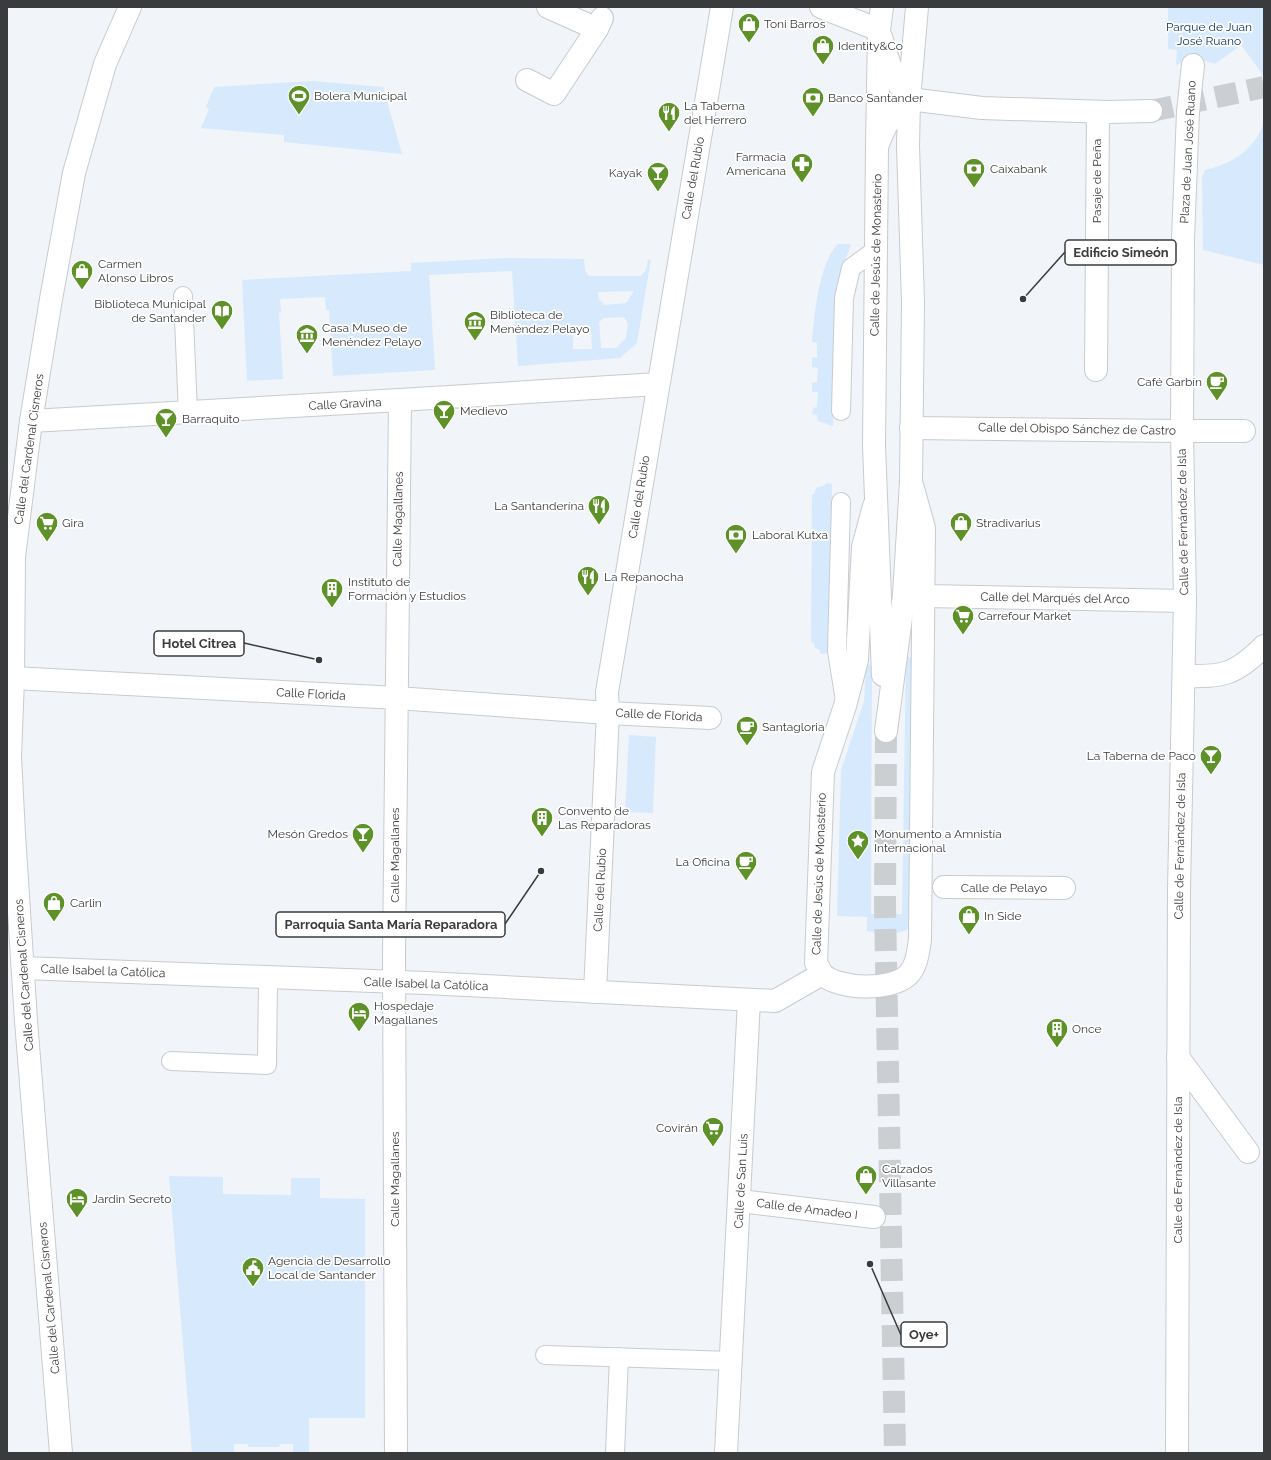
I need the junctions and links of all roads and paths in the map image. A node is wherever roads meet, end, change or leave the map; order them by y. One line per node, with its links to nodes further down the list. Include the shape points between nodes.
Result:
1 (130, 7): 22 (street, Calle del Cardenal Cisneros, via 105,64 74,173)
2 (548, 7): 9 (street, via 599,24 554,94)
3 (722, 7): 18 (street, Calle del Rubio)
4 (821, 7): 7 (street)
5 (882, 7): 7 (street, Calle de Jesús de Monasterio)
6 (917, 7): 10 (street, Calle de Jesús de Monasterio)
7 (879, 30): 10 (street, via 897,84); 13 (street, Calle de Jesús de Monasterio)
8 (1193, 65): 14 (street, Plaza de Juan José Ruano, via 1188,112)
9 (527, 80)
10 (910, 99): 12 (street, via 982,108); 13 (street, via 898,108 886,124); 23 (street, Calle de Jesús de Monasterio, via 908,146 913,302)
11 (1151, 111): 12 (street)
12 (1098, 112): 17 (street, Pasaje de Peña)
13 (877, 147): 15 (street, Calle de Jesús de Monasterio)
14 (1183, 239): 24 (street, Calle de Fernández de Isla)
15 (877, 249): 20 (lane, via 851,268 844,298); 28 (street, Calle de Jesús de Monasterio, via 874,368)
16 (183, 296): 21 (lane)
17 (1096, 370)
18 (658, 384): 19 (street, Calle Gravina); 37 (street, Calle del Rubio, via 607,692)
19 (400, 400): 21 (street, Calle Gravina); 35 (street, Calle Magallanes)
20 (841, 411)
21 (188, 413): 22 (street, Calle Gravina)
22 (31, 420): 29 (street, Calle del Cardenal Cisneros)
23 (911, 428): 24 (street, Calle del Obispo Sánchez de Castro); 26 (street, Calle de Jesús de Monasterio)
24 (1182, 431): 25 (street, Calle del Obispo Sánchez de Castro); 31 (street, Calle de Fernández de Isla)
25 (1244, 431)
26 (911, 482): 28 (street, Calle de Jesús de Monasterio, via 904,595 886,731); 30 (street, Calle de Jesús de Monasterio, via 924,528)
27 (840, 502): 36 (lane, via 837,651)
28 (875, 502): 36 (street, Calle de Jesús de Monasterio, via 863,547 857,660)
29 (11, 556): 34 (street, Calle del Cardenal Cisneros)
30 (925, 596): 31 (street, Calle del Marqués del Arco); 43 (street, Calle de Jesús de Monasterio, via 920,940 915,963 908,975 898,981 872,987 847,984)
31 (1185, 601): 33 (street, Calle de Fernández de Isla)
32 (1264, 646): 33 (street, via 1236,670 1214,677)
33 (1184, 676): 48 (street, Calle de Fernández de Isla)
34 (13, 678): 35 (street, Calle Florida); 39 (street, Calle del Cardenal Cisneros)
35 (396, 698): 37 (street, Calle Florida); 45 (street, Calle Magallanes)
36 (845, 706): 43 (street, Calle de Jesús de Monasterio, via 823,772 816,963)
37 (608, 713): 38 (street, Calle de Florida); 46 (street, Calle del Rubio)
38 (710, 718)
39 (11, 829): 42 (street, Calle del Cardenal Cisneros)
40 (944, 887): 41 (street, Calle de Pelayo)
41 (1064, 888)
42 (23, 968): 44 (street, Calle Isabel la Católica); 56 (street, Calle del Cardenal Cisneros)
43 (822, 974): 47 (street, Calle Isabel la Católica, via 775,1001)
44 (268, 978): 45 (street, Calle Isabel la Católica); 49 (lane, via 267,1065)
45 (395, 983): 46 (street, Calle Isabel la Católica); 57 (street, Calle Magallanes)
46 (595, 992): 47 (street, Calle Isabel la Católica)
47 (749, 1000): 51 (street, Calle de San Luis)
48 (1178, 1057): 50 (street); 60 (street, Calle de Fernández de Isla)
49 (171, 1061)
50 (1248, 1152)
51 (740, 1201): 52 (street, Calle de Amadeo I); 55 (street, Calle de San Luis)
52 (874, 1217)
53 (545, 1355): 54 (lane)
54 (619, 1357): 55 (lane); 58 (lane)
55 (732, 1361): 59 (street, Calle de San Luis)
56 (61, 1453)
57 (396, 1453)
58 (615, 1453)
59 (726, 1453)
60 (1177, 1453)

